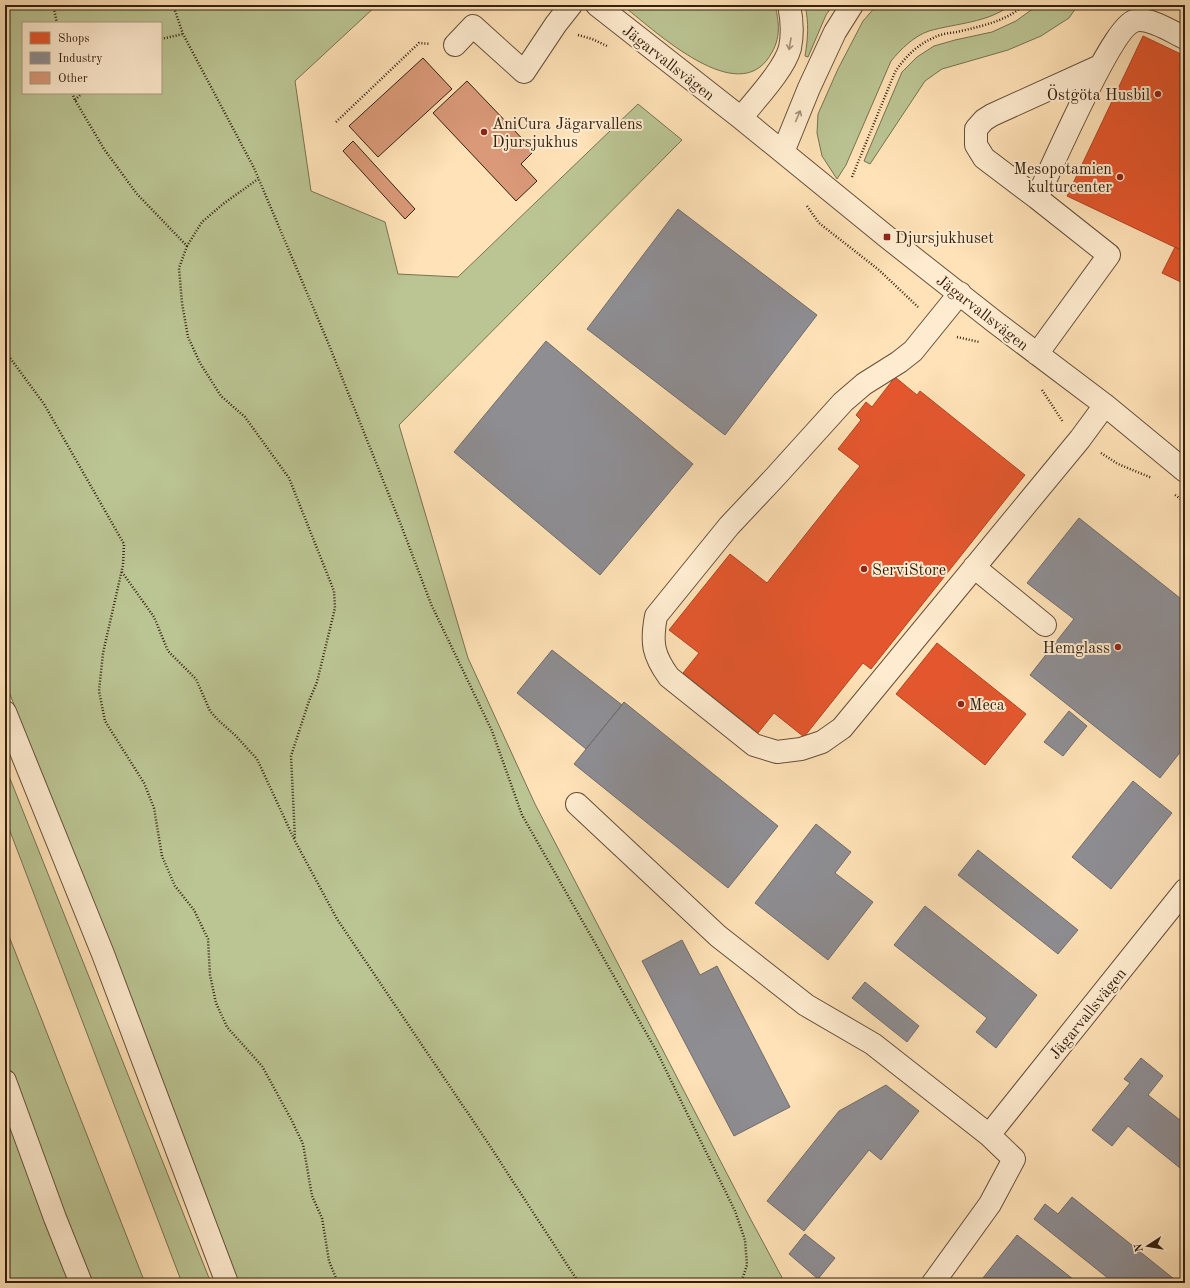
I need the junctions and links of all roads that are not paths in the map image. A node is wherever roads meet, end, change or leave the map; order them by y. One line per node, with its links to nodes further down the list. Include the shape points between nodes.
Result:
1 (571, 5): 6 (street, via 524,72 473,26)
2 (597, 5): 8 (street, Jägarvallsvägen)
3 (789, 5): 8 (street, one-way to 8, via 792,33 784,62)
4 (852, 5): 9 (street, one-way to 4, via 835,32)
5 (1185, 38): 7 (street, via 1145,19 1133,21 1125,27)
6 (455, 45)
7 (1100, 66): 10 (street); 10 (street, via 992,116 976,128 976,145 984,158)
8 (741, 118): 9 (street, Jägarvallsvägen)
9 (783, 152): 11 (street, Jägarvallsvägen)
10 (1037, 198): 12 (street, via 1109,254)
11 (960, 293): 12 (street, Jägarvallsvägen); 15 (street, via 913,351 842,402 729,526 656,616 653,632 654,650 669,678 754,745 777,752 801,749 822,742 842,728)
12 (1037, 354): 13 (street, Jägarvallsvägen)
13 (1105, 405): 14 (street, Jägarvallsvägen); 15 (street)
14 (1185, 471)
15 (974, 567): 16 (street)
16 (1045, 625)
17 (5, 712): 24 (street, via 103,954)
18 (577, 804): 21 (street, via 718,936 806,1005 872,1044)
19 (1185, 890): 21 (street, Jägarvallsvägen)
20 (5, 1081): 23 (street)
21 (989, 1135): 22 (street, via 1014,1159 990,1204)
22 (937, 1282)
23 (81, 1283)
24 (227, 1283)

